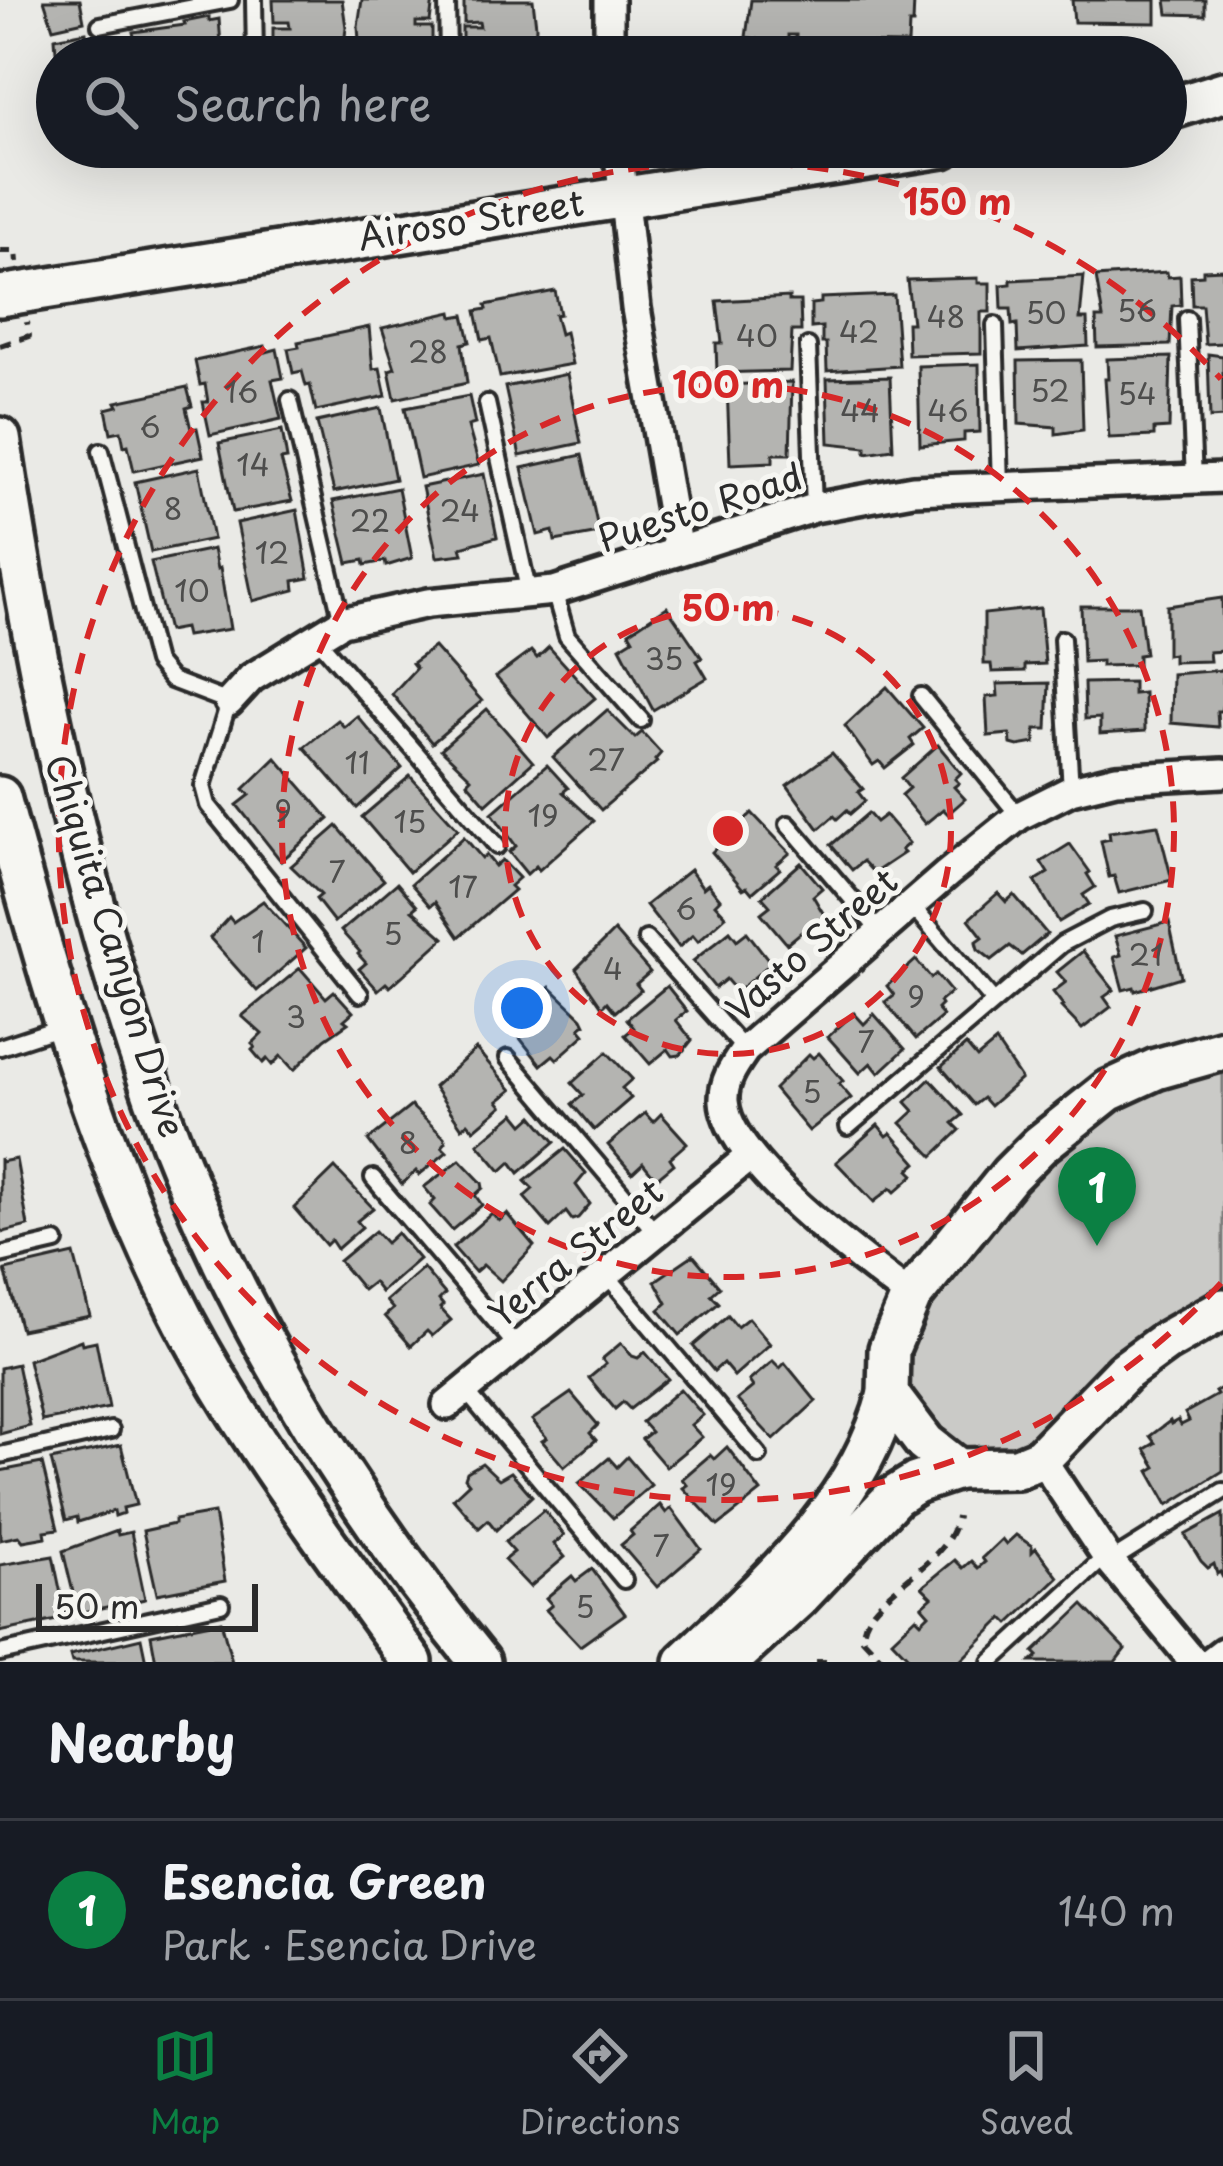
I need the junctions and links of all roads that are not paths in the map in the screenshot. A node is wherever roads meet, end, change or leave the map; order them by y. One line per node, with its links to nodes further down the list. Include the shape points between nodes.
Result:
1 (230, 0): 5 (lane)
2 (254, 0): 6 (lane)
3 (447, 0): 7 (lane)
4 (609, 0): 8 (street)
5 (100, 25)
6 (255, 36)
7 (448, 36)
8 (609, 36)
9 (1223, 92): 10 (street)
10 (1187, 103)
11 (620, 168): 13 (street)
12 (804, 168): 13 (street, Airoso Street)
13 (623, 195): 14 (street, Airoso Street); 26 (street)
14 (0, 296)
15 (1187, 319): 23 (lane)
16 (995, 325): 24 (lane)
17 (808, 346): 25 (lane)
18 (290, 400): 28 (lane)
19 (487, 403): 27 (lane)
20 (0, 438): 75 (street, Chiquita Canyon Drive, via 61,770 155,1100 281,1370 346,1482)
21 (101, 451): 32 (lane, via 156,662 171,680)
22 (1223, 478): 23 (street, Puesto Road)
23 (1193, 480): 24 (street, Puesto Road)
24 (1000, 486): 25 (street, Puesto Road, via 913,490)
25 (814, 508): 26 (street, Puesto Road)
26 (678, 551): 27 (street, Puesto Road)
27 (541, 593): 28 (street, Puesto Road, via 428,603); 33 (lane)
28 (341, 622): 29 (street, Puesto Road)
29 (315, 636): 32 (street, Puesto Road); 39 (lane)
30 (1062, 638): 35 (lane)
31 (921, 697): 37 (lane)
32 (229, 702): 44 (lane, via 203,786 208,805)
33 (640, 720)
34 (1223, 773): 35 (street, Vasto Street)
35 (1071, 790): 37 (street, Vasto Street)
36 (0, 797): 46 (street, Chiquita Canyon Drive)
37 (1019, 816): 40 (street, Vasto Street)
38 (788, 824): 42 (lane)
39 (497, 846)
40 (910, 905): 42 (street, Vasto Street); 45 (lane)
41 (1145, 910): 45 (lane, via 1085,929)
42 (881, 933): 48 (street, Vasto Street)
43 (646, 939): 48 (lane)
44 (360, 994)
45 (994, 1002): 51 (lane)
46 (65, 1026): 47 (lane); 74 (street, Chiquita Canyon Drive, via 135,1217 184,1321 290,1491)
47 (0, 1047)
48 (745, 1050): 52 (street, Vasto Street, via 723,1099)
49 (1223, 1050): 58 (street, via 1108,1090 1076,1115 1010,1175)
50 (508, 1058): 54 (lane)
51 (848, 1127)
52 (750, 1156): 54 (street, Yerra Street); 58 (street, Vasto Street)
53 (374, 1178): 60 (lane)
54 (656, 1233): 57 (street, Yerra Street)
55 (56, 1242): 56 (lane)
56 (0, 1255)
57 (606, 1274): 60 (street, Yerra Street); 64 (lane)
58 (911, 1297): 61 (street, via 889,1349)
59 (1223, 1309): 66 (street, via 1124,1372)
60 (518, 1347): 62 (street, Yerra Street)
61 (888, 1394): 67 (street, via 925,1443); 76 (street, via 847,1490 768,1584)
62 (456, 1397): 70 (lane)
63 (111, 1430): 65 (lane)
64 (759, 1455)
65 (0, 1456)
66 (1041, 1458): 67 (street, via 1017,1468); 69 (street)
67 (958, 1469): 77 (street, via 895,1496)
68 (1223, 1491): 69 (lane)
69 (1109, 1559): 78 (lane); 79 (street)
70 (624, 1580)
71 (220, 1604): 73 (lane)
72 (1223, 1652): 80 (street)
73 (0, 1653)
74 (412, 1662)
75 (480, 1662)
76 (685, 1662)
77 (728, 1662)
78 (991, 1662)
79 (1194, 1662)
80 (1210, 1662)

